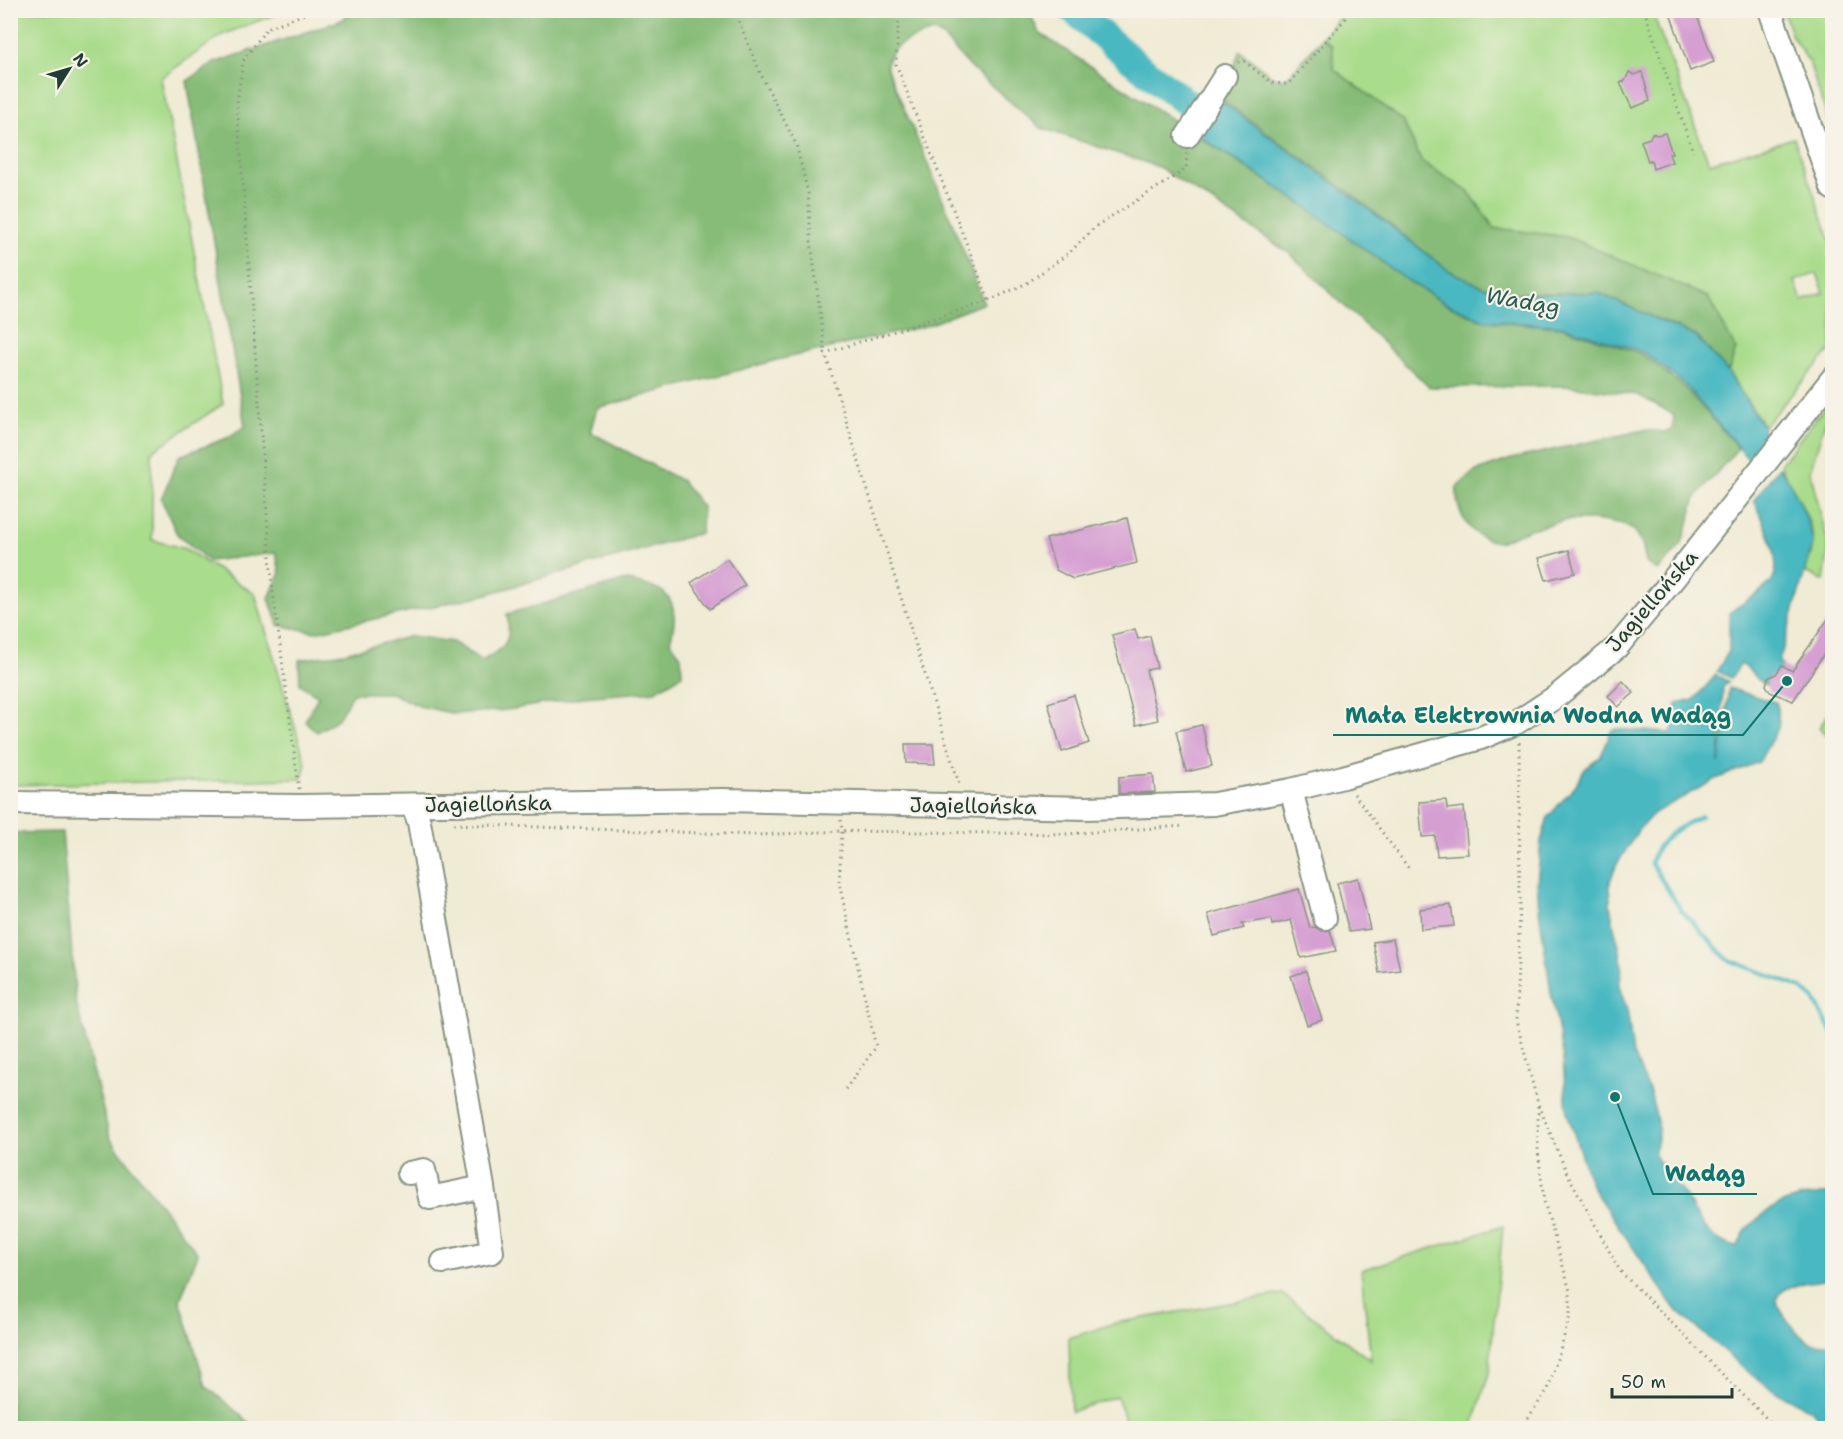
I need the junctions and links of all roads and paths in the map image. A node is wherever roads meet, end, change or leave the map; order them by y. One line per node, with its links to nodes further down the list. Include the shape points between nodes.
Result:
1 (315, 10): 20 (path, via 267,28 243,62 237,104 272,583)
2 (734, 10): 12 (path, via 796,144 808,193)
3 (899, 10): 11 (path, via 896,64)
4 (1353, 10): 7 (path, via 1288,84 1272,83 1244,62 1235,62)
5 (1644, 10): 9 (path)
6 (1770, 10): 10 (street)
7 (1225, 76): 8 (street)
8 (1187, 136): 11 (path, via 1187,162 1182,172 1096,226 1069,253 1027,283)
9 (1694, 152)
10 (1833, 188)
11 (989, 301): 12 (path)
12 (825, 352): 21 (path)
13 (1833, 380): 14 (street, Jagiellońska, via 1617,647 1557,696)
14 (1516, 723): 15 (street, Jagiellońska, via 1454,746); 28 (path, via 1520,905 1516,1020)
15 (1343, 777): 16 (street, Jagiellońska); 25 (path)
16 (1291, 790): 21 (street, Jagiellońska, via 1214,804); 26 (street)
17 (10, 803): 20 (street, Jagiellońska)
18 (838, 803): 19 (street, Jagiellońska, via 723,800); 21 (street, Jagiellońska); 24 (path)
19 (413, 805): 20 (street, Jagiellońska); 30 (street)
20 (301, 806)
21 (966, 806)
22 (451, 824): 24 (path, via 758,835)
23 (1188, 825): 24 (path, via 1066,834)
24 (842, 831): 27 (path, via 839,883 876,1047)
25 (1410, 870)
26 (1325, 918)
27 (844, 1091)
28 (1538, 1104): 32 (path, via 1544,1201 1570,1291 1570,1316 1548,1389); 33 (path, via 1566,1171 1620,1270)
29 (408, 1173): 30 (street, via 424,1170 430,1197)
30 (483, 1187): 31 (street, via 492,1252)
31 (444, 1262)
32 (1521, 1428)
33 (1776, 1428)

